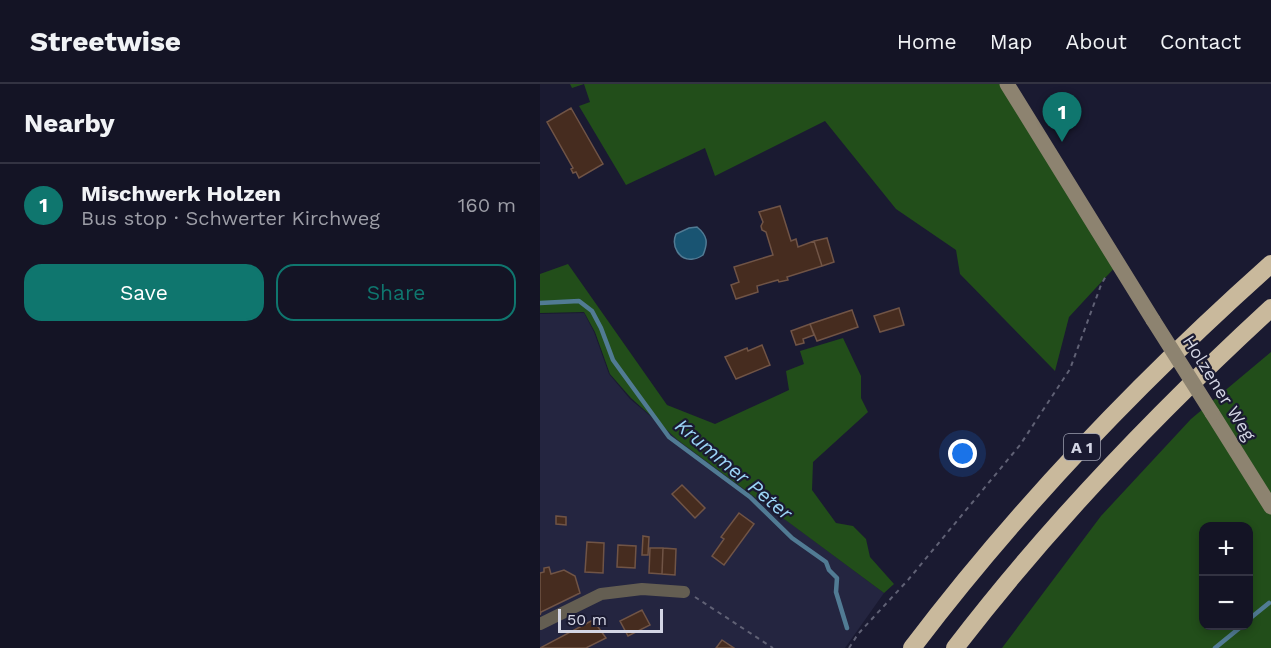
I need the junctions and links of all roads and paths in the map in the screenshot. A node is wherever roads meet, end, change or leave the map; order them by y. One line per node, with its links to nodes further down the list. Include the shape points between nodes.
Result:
1 (1007, 84): 2 (main road, Holzener Weg)
2 (1118, 264): 5 (main road, Holzener Weg, bridge); 9 (path, via 1101,285 1070,369 1020,446)
3 (1271, 264): 10 (highway, A 1, via 1202,326 1092,436)
4 (1271, 308): 11 (highway, A 1, via 1160,413 1069,509)
5 (1271, 507)
6 (684, 592): 7 (street, via 642,589 601,594); 8 (path)
7 (540, 624)
8 (773, 648)
9 (849, 648)
10 (912, 648)
11 (955, 648)

